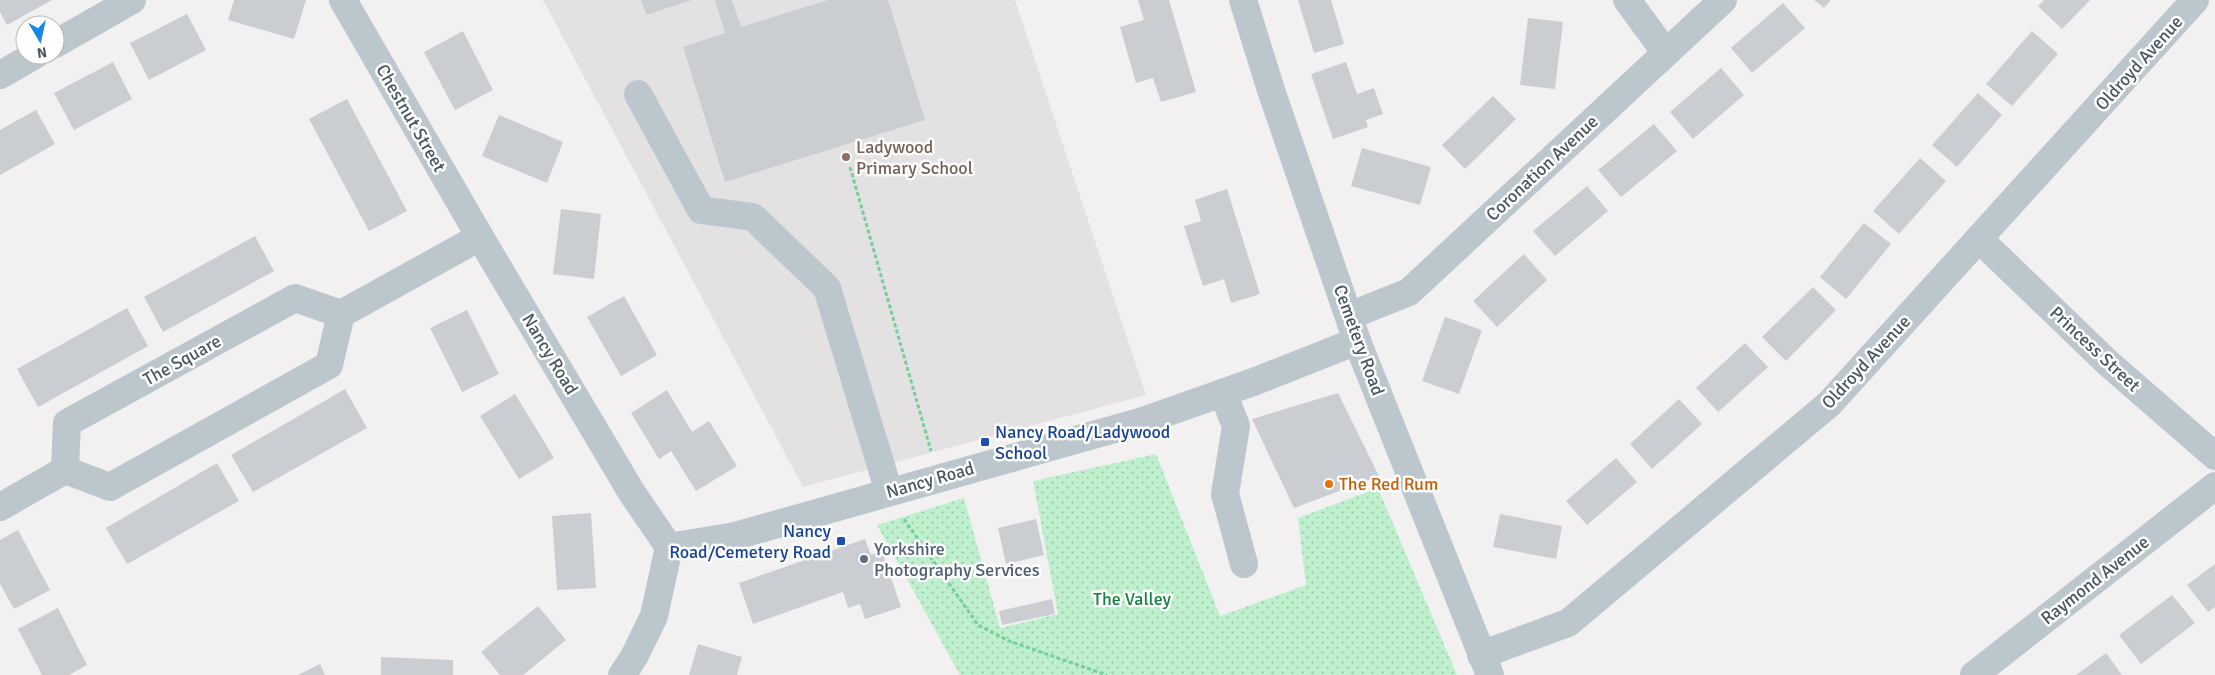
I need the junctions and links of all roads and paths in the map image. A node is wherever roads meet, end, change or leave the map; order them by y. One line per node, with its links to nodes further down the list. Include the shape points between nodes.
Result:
1 (132, 0): 7 (street)
2 (343, 0): 13 (street, Chestnut Street)
3 (1243, 0): 16 (street, Cemetery Road)
4 (1627, 0): 8 (street)
5 (1723, 0): 8 (street, Coronation Avenue)
6 (2195, 0): 14 (street, Oldroyd Avenue)
7 (65, 38)
8 (1666, 52): 16 (street, Coronation Avenue, via 1409,292)
9 (18, 65): 10 (street)
10 (0, 75)
11 (638, 94): 22 (street, via 701,210 752,217 827,288)
12 (850, 168): 20 (path)
13 (480, 237): 15 (street); 24 (street, Nancy Road, via 632,493)
14 (1979, 239): 18 (street, Princess Street, via 2108,363); 26 (street, Oldroyd Avenue, via 1829,404 1568,623)
15 (341, 314): 19 (street, via 329,365 321,370 110,487); 19 (street, The Square, via 296,298 67,423)
16 (1353, 328): 17 (street, Nancy Road); 26 (street, Cemetery Road)
17 (1223, 392): 20 (street, Nancy Road, via 1143,421); 25 (street, via 1236,426 1225,494)
18 (2215, 456)
19 (65, 470): 23 (street)
20 (938, 478): 22 (street, Nancy Road)
21 (2215, 486): 29 (street, Raymond Avenue)
22 (889, 492): 24 (street, Nancy Road, via 735,536); 28 (path, via 909,529 978,625 1009,641)
23 (0, 507)
24 (669, 547): 27 (street, via 654,616)
25 (1244, 564)
26 (1486, 665)
27 (622, 675)
28 (1107, 675)
29 (1974, 675)

